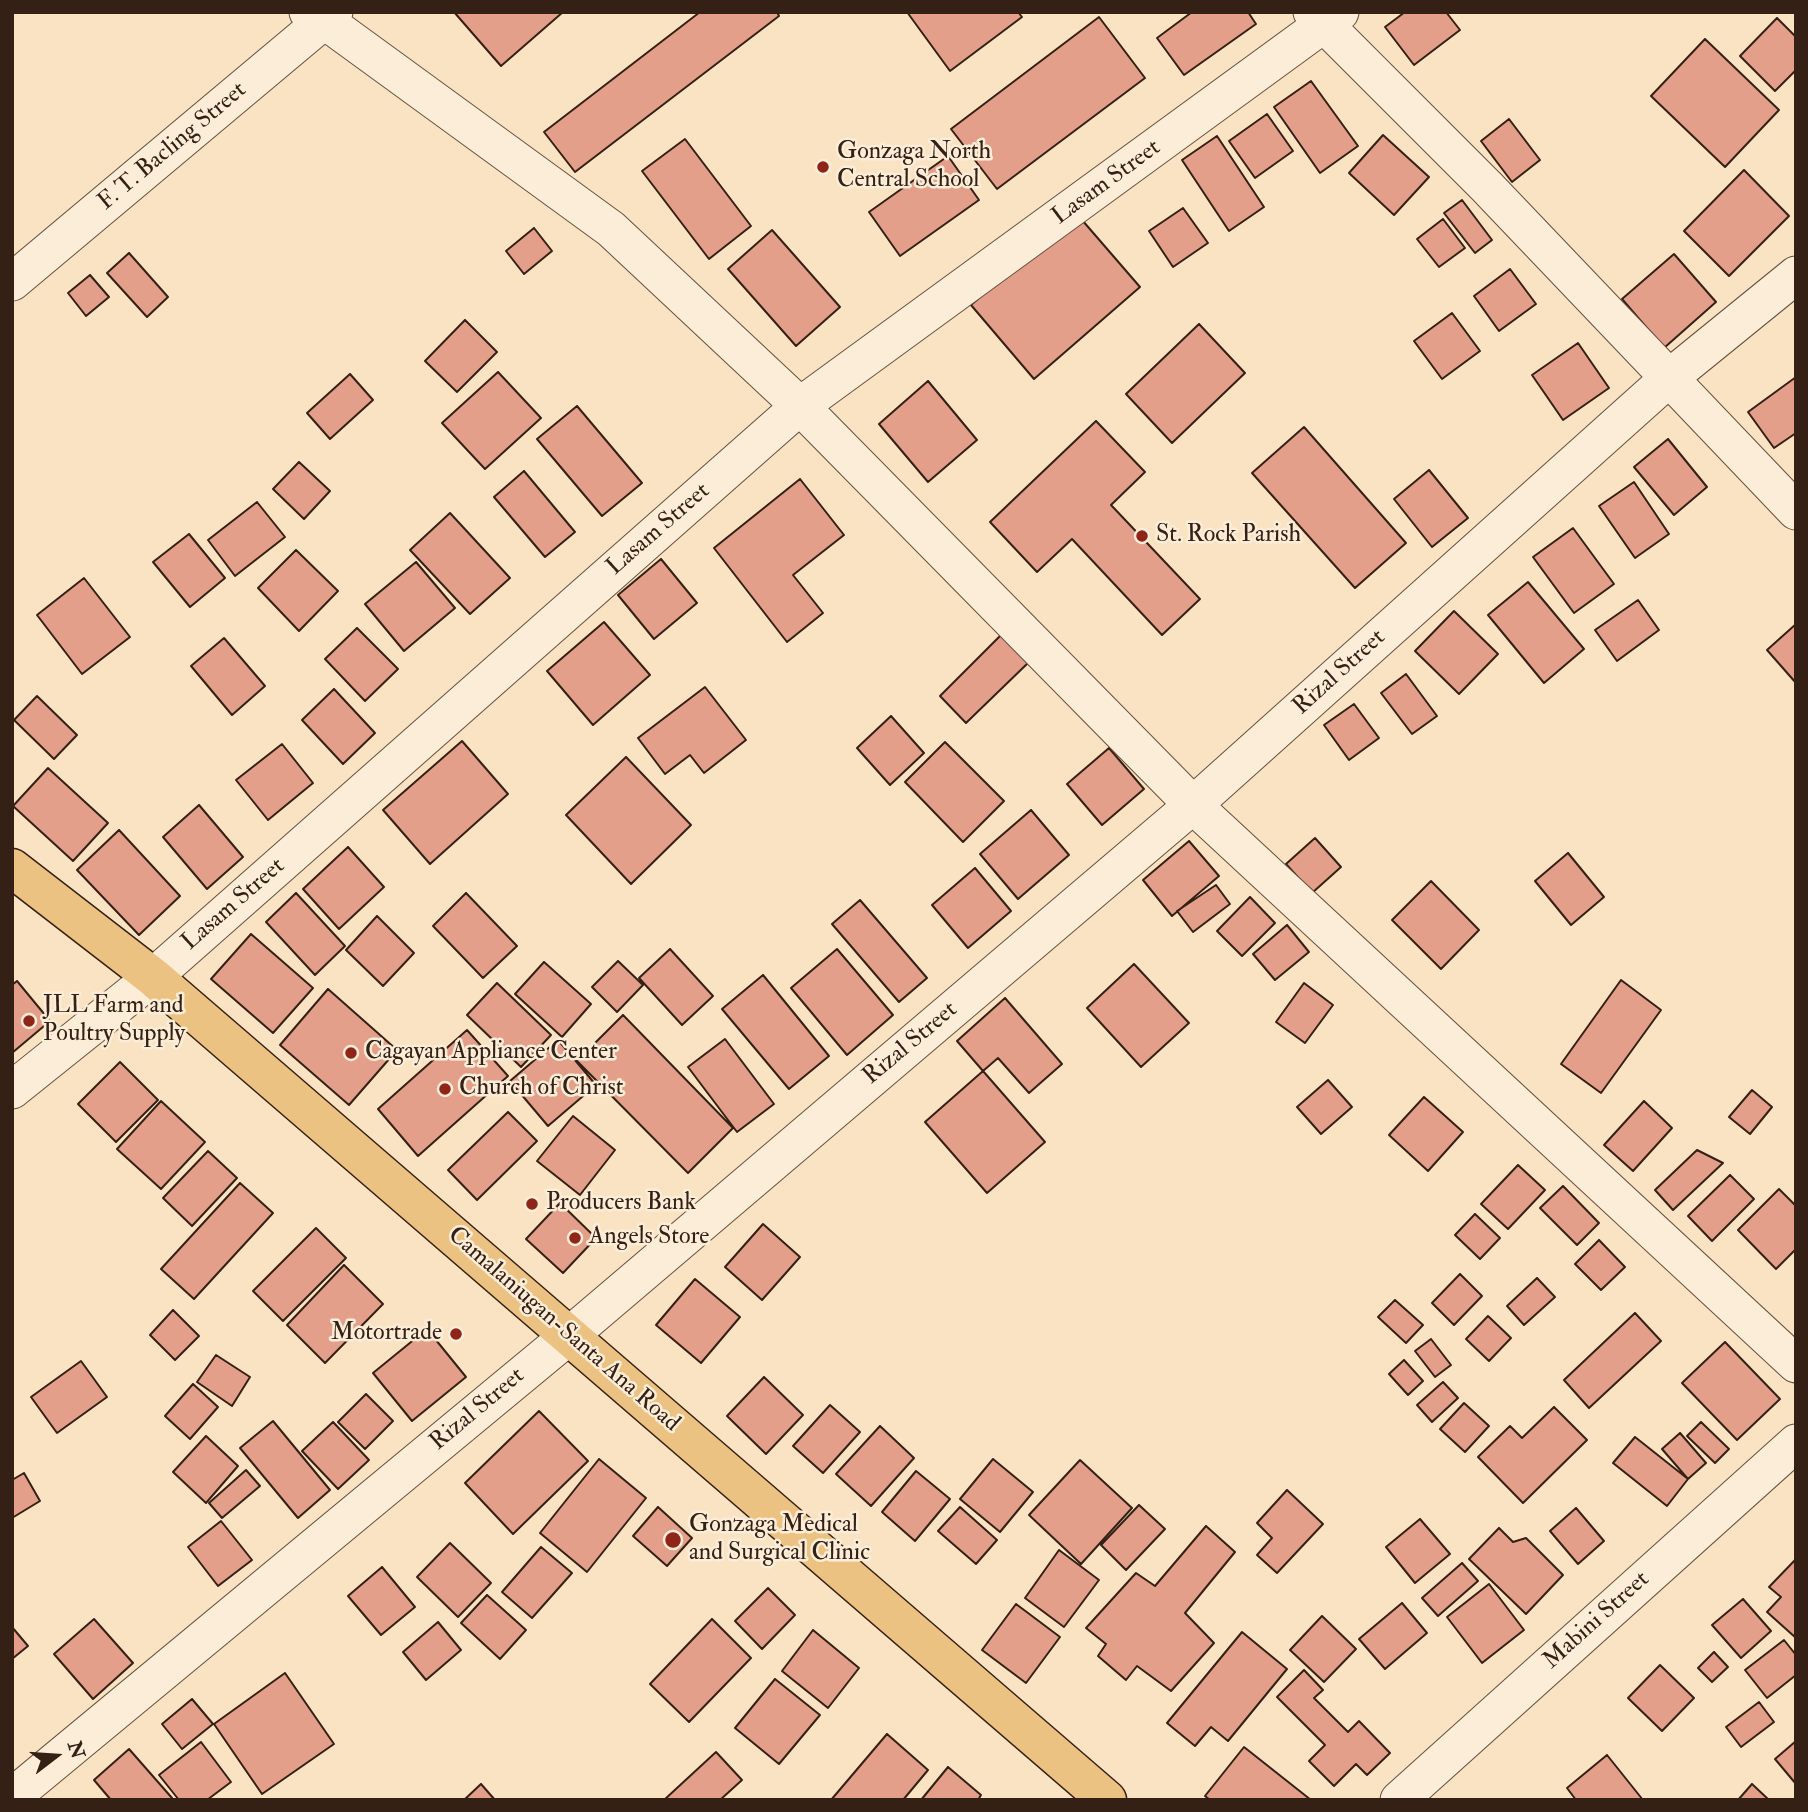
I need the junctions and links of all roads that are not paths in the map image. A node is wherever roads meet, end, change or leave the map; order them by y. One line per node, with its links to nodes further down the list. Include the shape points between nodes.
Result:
1 (322, 15): 4 (street, F. T. Bacling Street); 6 (street, via 611,229)
2 (1325, 16): 5 (street); 6 (street, Lasam Street)
3 (1796, 275): 5 (street, Rizal Street)
4 (12, 282)
5 (1668, 379): 7 (street); 8 (street, Rizal Street)
6 (800, 406): 8 (street); 10 (street, Lasam Street)
7 (1796, 511)
8 (1193, 805): 12 (street, Rizal Street); 13 (street)
9 (12, 868): 10 (main road, Camalaniugan-Santa Ana Road)
10 (153, 977): 11 (street, Lasam Street); 12 (main road, Camalaniugan-Santa Ana Road)
11 (12, 1090)
12 (570, 1335): 15 (street, Rizal Street); 16 (main road, Camalaniugan-Santa Ana Road)
13 (1796, 1364)
14 (1796, 1443): 17 (street, Mabini Street)
15 (12, 1797)
16 (1107, 1800)
17 (1399, 1800)

